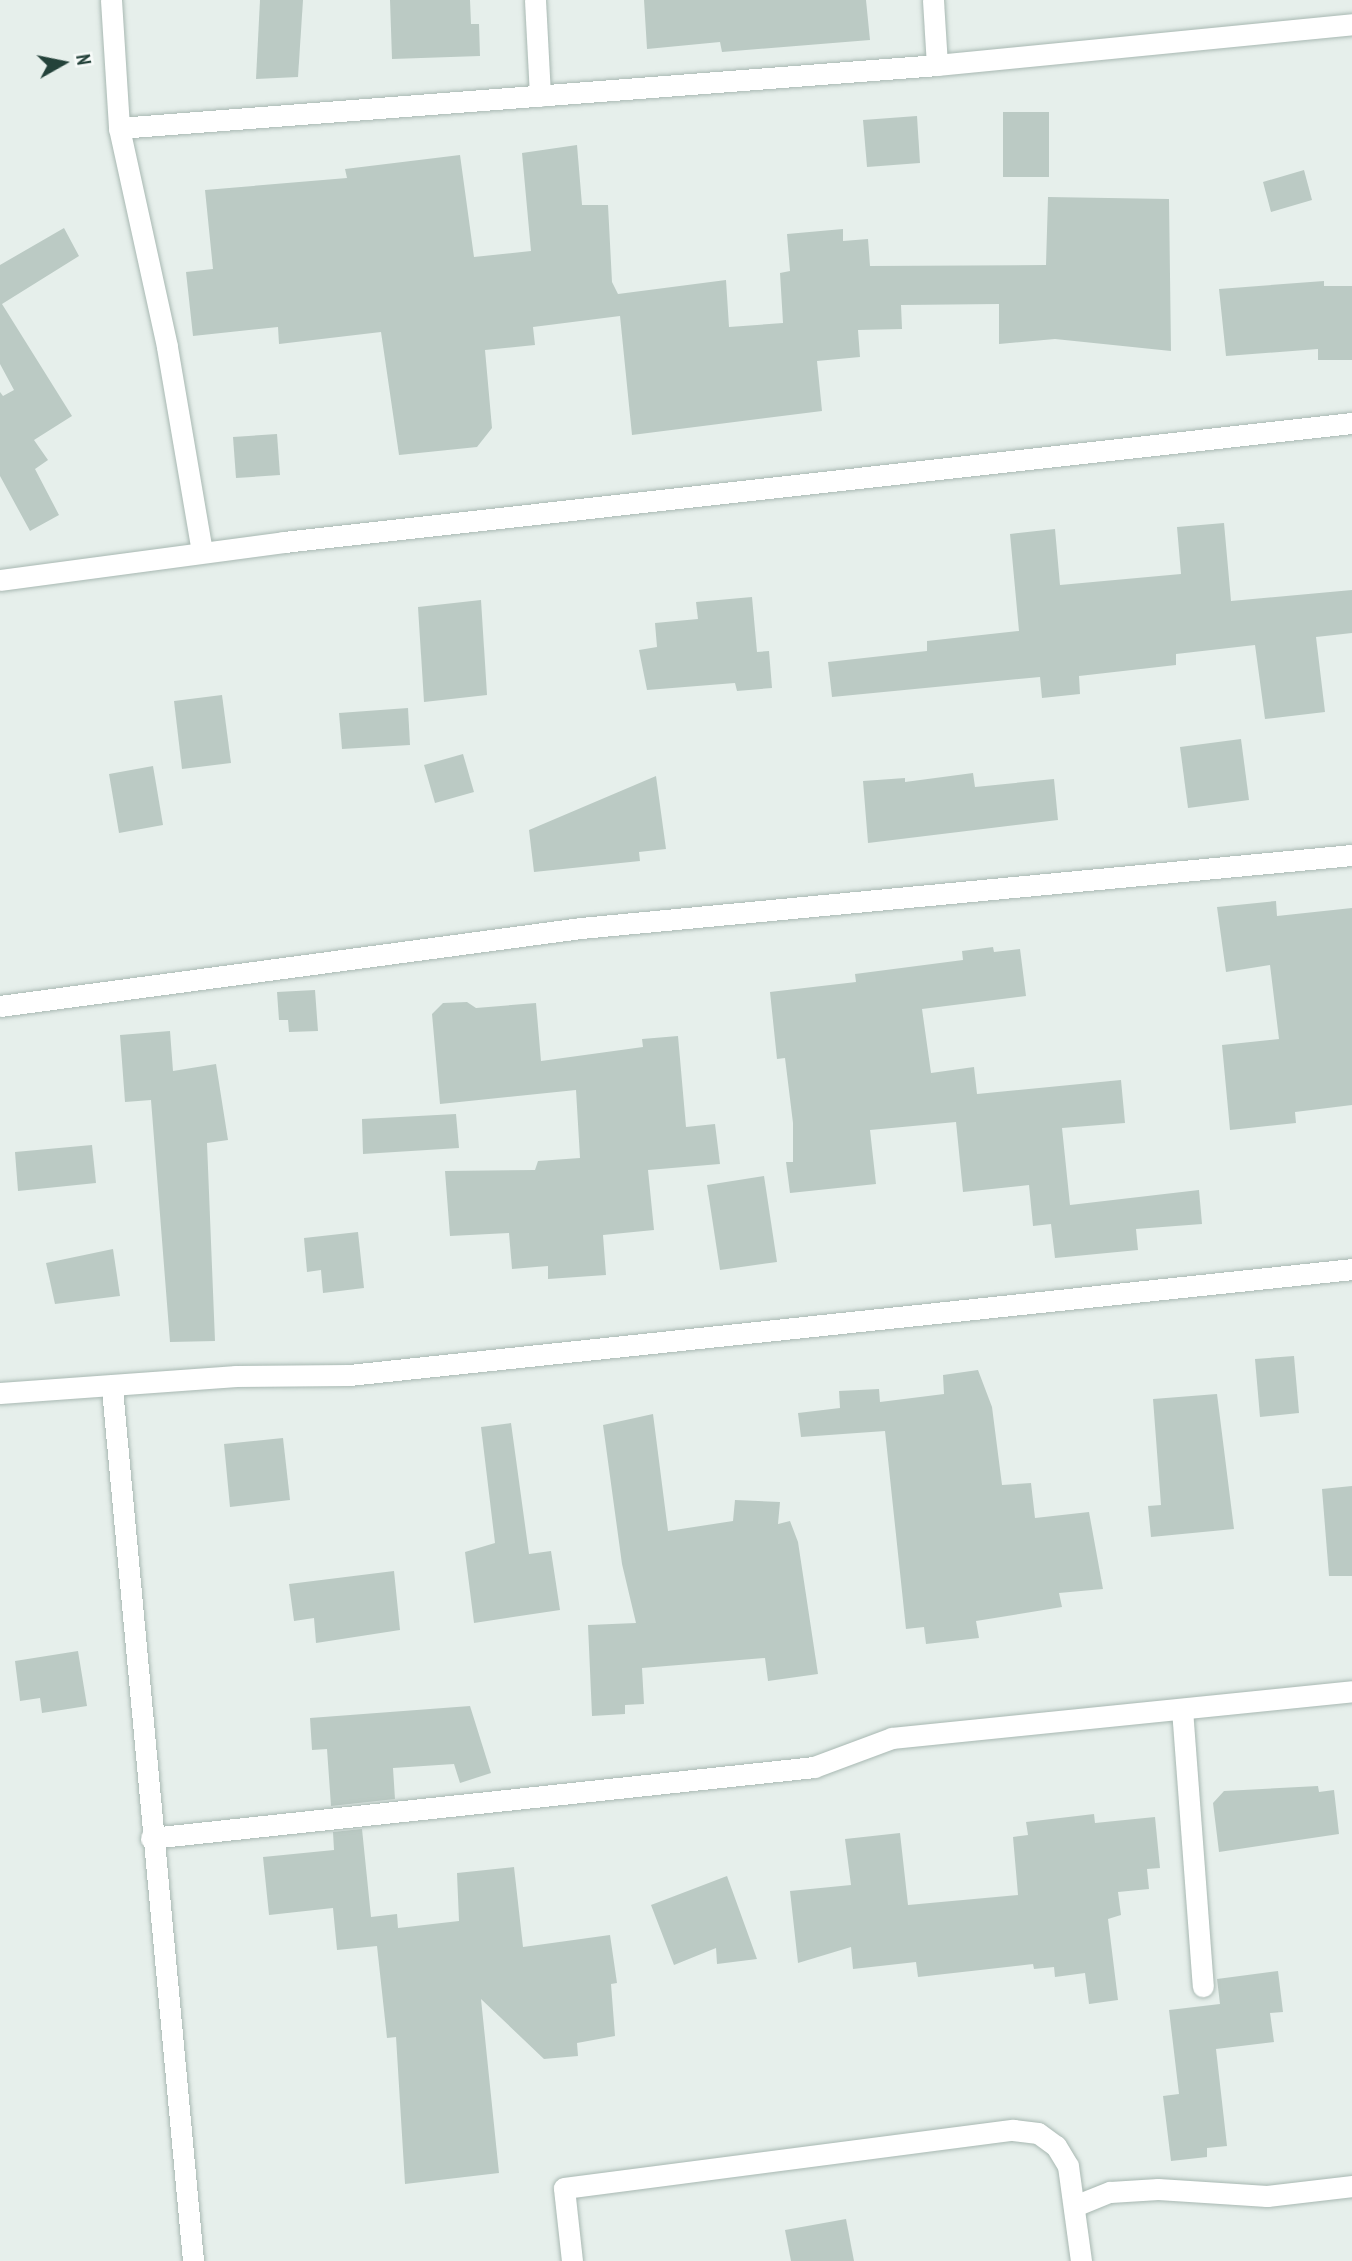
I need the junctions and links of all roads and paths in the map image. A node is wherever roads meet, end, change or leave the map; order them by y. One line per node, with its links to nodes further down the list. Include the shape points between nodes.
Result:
1 (111, 0): 7 (street)
2 (535, 0): 6 (street)
3 (933, 0): 5 (street)
4 (1352, 24): 5 (street)
5 (937, 65): 6 (street)
6 (540, 96): 7 (street)
7 (119, 128): 9 (street, via 167,347)
8 (1352, 424): 9 (street)
9 (202, 551): 10 (street)
10 (0, 580)
11 (1352, 855): 12 (street, via 582,928)
12 (0, 1006)
13 (1352, 1269): 14 (street, via 349,1375 236,1376)
14 (112, 1389): 15 (street); 18 (street)
15 (0, 1393)
16 (1352, 1691): 17 (street)
17 (1182, 1709): 18 (street, via 892,1738 814,1766); 19 (street)
18 (151, 1838): 22 (street)
19 (1203, 1986)
20 (1352, 2186): 21 (street, via 1267,2196 1158,2189 1110,2192)
21 (1077, 2204): 23 (street, via 1068,2166 1047,2140 1013,2130 976,2134 564,2188); 24 (street)
22 (193, 2261)
23 (572, 2261)
24 (1082, 2261)

